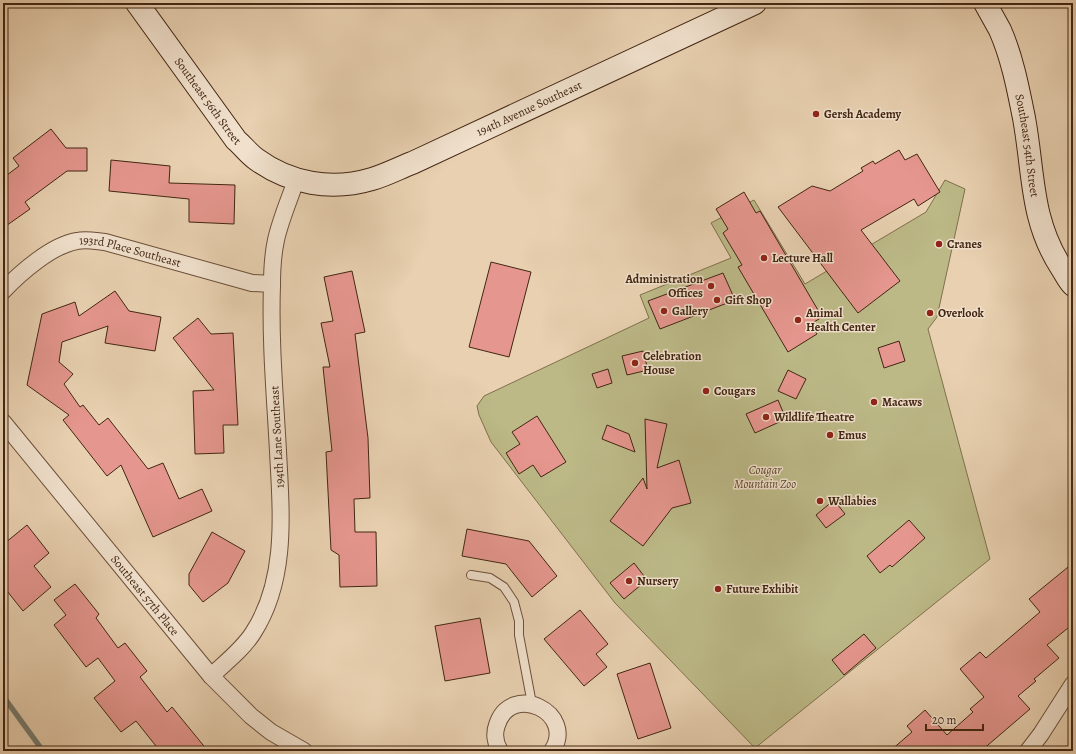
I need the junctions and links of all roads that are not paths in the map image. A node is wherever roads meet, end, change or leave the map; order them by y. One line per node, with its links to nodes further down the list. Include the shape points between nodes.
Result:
1 (137, 3): 4 (street, Southeast 56th Street, via 236,140 255,159 274,171)
2 (755, 3): 4 (street, 194th Avenue Southeast, via 434,153 372,179 348,184 323,185)
3 (985, 3): 6 (street, Southeast 54th Street, via 1000,31 1018,88 1038,216 1047,242)
4 (296, 180): 5 (street, 194th Lane Southeast, via 276,239)
5 (272, 284): 7 (street, 193rd Place Southeast, via 252,283 105,242 77,240 54,250); 10 (street, 194th Lane Southeast, via 281,513 280,556 266,609 253,633 239,651)
6 (1073, 285)
7 (3, 291)
8 (3, 422): 10 (street, Southeast 57th Place)
9 (471, 575): 12 (lane, via 490,578 504,586 514,602)
10 (211, 676): 14 (street, Southeast 57th Place, via 251,716 271,732)
11 (1073, 684): 16 (street)
12 (532, 704): 13 (street, via 521,704 504,712 495,729); 15 (street, via 548,713 554,721 557,740)
13 (497, 750)
14 (304, 751)
15 (552, 751)
16 (1028, 751)

